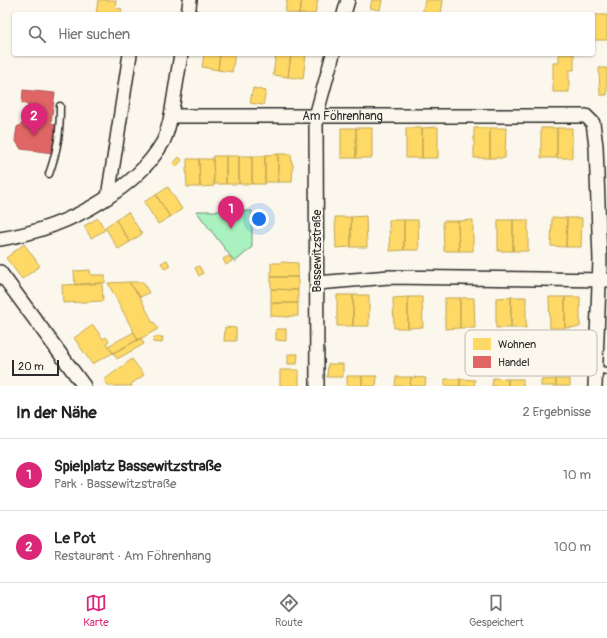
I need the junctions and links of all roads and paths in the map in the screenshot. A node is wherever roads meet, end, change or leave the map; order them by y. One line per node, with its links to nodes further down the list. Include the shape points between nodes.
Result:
1 (190, 0): 3 (street)
2 (348, 0): 4 (street)
3 (188, 12)
4 (345, 12)
5 (130, 56): 13 (street)
6 (181, 56): 9 (street)
7 (332, 56): 10 (street, Bassewitzstraße)
8 (60, 106): 12 (lane, via 60,129)
9 (171, 116): 10 (street, Am Föhrenhang); 13 (street, via 163,140 152,158 139,174)
10 (316, 116): 11 (street, Am Föhrenhang, via 586,116 593,122); 17 (street, Bassewitzstraße)
11 (602, 146): 16 (street, Am Föhrenhang, via 600,260)
12 (49, 174)
13 (108, 197): 14 (street, via 57,225)
14 (0, 239)
15 (0, 272): 19 (street)
16 (603, 280): 17 (street, via 389,277); 18 (street, Am Föhrenhang)
17 (317, 283): 20 (street, Bassewitzstraße)
18 (601, 370): 21 (street, Am Föhrenhang)
19 (84, 386)
20 (317, 386)
21 (595, 386)

